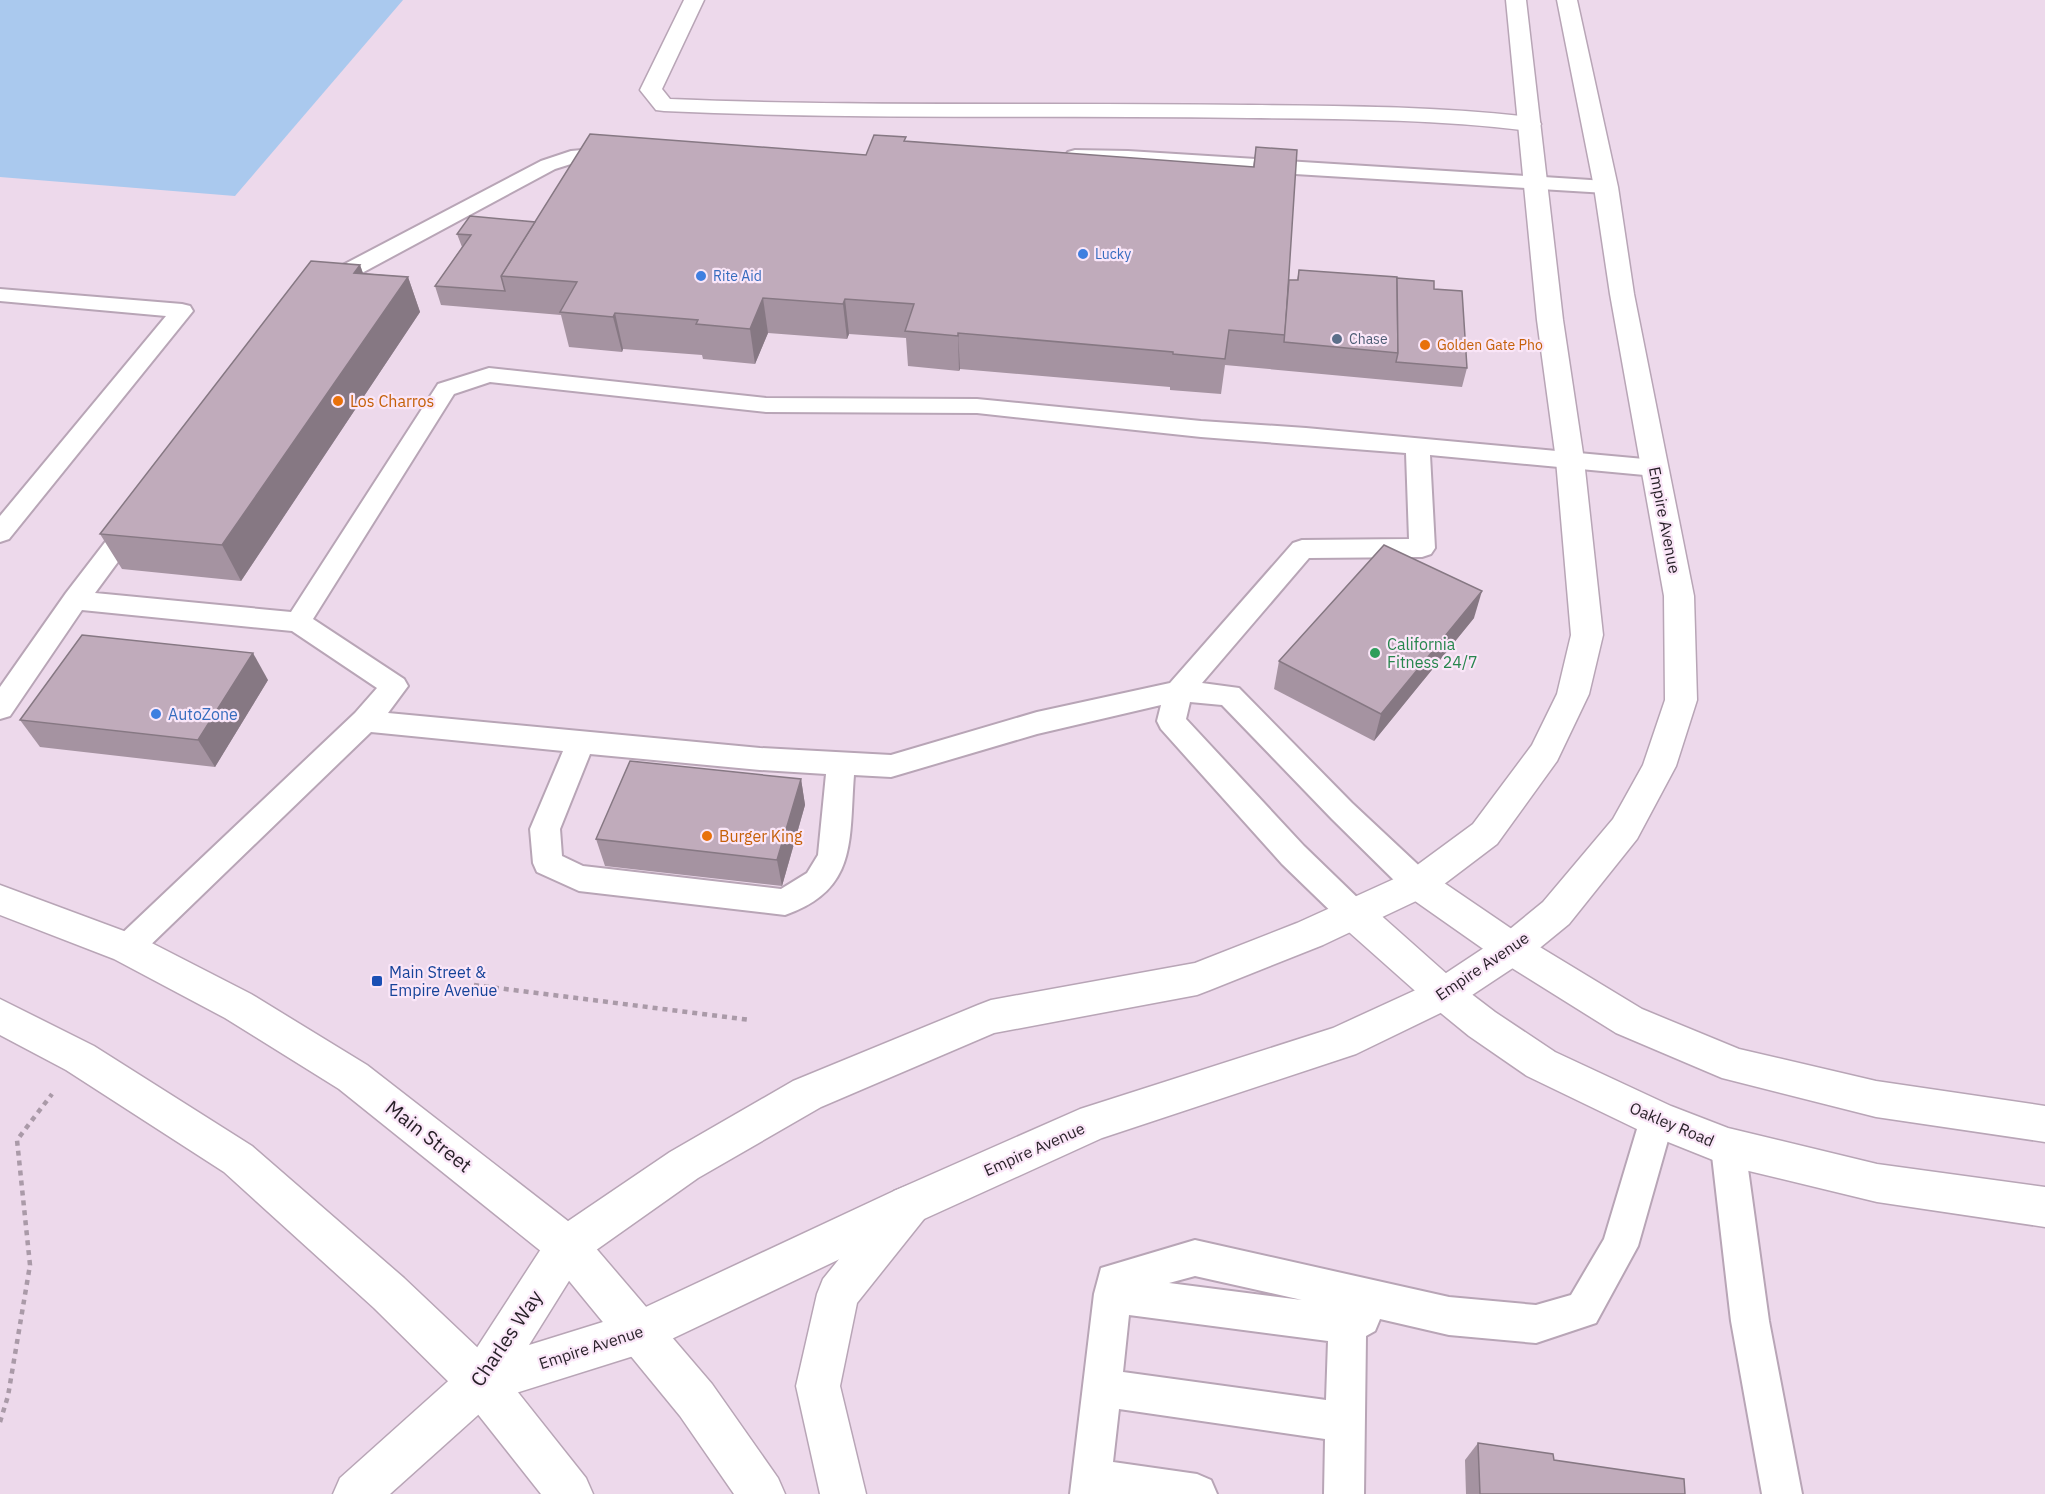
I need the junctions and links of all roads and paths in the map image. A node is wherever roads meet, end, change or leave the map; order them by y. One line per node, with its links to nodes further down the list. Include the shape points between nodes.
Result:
1 (694, 0): 6 (main road, via 651,90 664,105 907,112 1188,110 1444,116)
2 (1516, 0): 6 (main road)
3 (1549, 0): 5 (main road)
4 (1567, 0): 5 (main road, Empire Avenue)
5 (1575, 40): 10 (main road, Empire Avenue)
6 (1530, 124): 9 (main road)
7 (635, 153): 11 (lane, via 599,153 548,165)
8 (1057, 156): 9 (lane)
9 (1537, 182): 10 (lane); 14 (main road, via 1550,320)
10 (1606, 187): 15 (main road, Empire Avenue)
11 (305, 294)
12 (0, 295): 17 (lane, via 182,311)
13 (1418, 446): 14 (lane); 19 (lane, via 977,406 766,405 489,375 446,389); 20 (lane, via 1422,548 1302,549)
14 (1570, 460): 15 (lane); 25 (main road, via 1587,635 1573,694 1545,752 1485,834)
15 (1655, 468): 29 (main road, Empire Avenue, via 1679,596 1681,700 1659,766 1625,829 1556,913)
16 (147, 504): 18 (lane)
17 (0, 533)
18 (75, 600): 19 (lane); 21 (lane)
19 (298, 622): 22 (lane, via 394,686)
20 (1179, 691): 24 (lane, via 1037,723 891,766); 25 (lane, via 1229,695); 27 (lane, via 1171,721 1293,855)
21 (0, 709)
22 (365, 721): 23 (lane); 28 (lane)
23 (581, 741): 24 (lane); 24 (lane, via 545,829 548,864 579,878 785,902 818,882 833,856)
24 (841, 763)
25 (1418, 884): 27 (main road); 29 (main road)
26 (0, 900): 28 (main road, Main Street)
27 (1354, 914): 31 (main road, Oakley Road); 40 (main road, via 1197,979 991,1017 807,1094 684,1165)
28 (127, 948): 40 (main road, Main Street, via 238,1006 353,1077)
29 (1512, 949): 31 (main road, Empire Avenue); 36 (main road, via 1629,1021 1736,1066 1876,1099)
30 (474, 985): 33 (path)
31 (1444, 994): 35 (main road, Oakley Road, via 1541,1064); 38 (main road, Empire Avenue, via 1342,1042 1094,1122)
32 (0, 1016): 34 (main road)
33 (750, 1020)
34 (80, 1058): 45 (main road, via 238,1158 370,1275); 47 (path, via 17,1140 30,1265)
35 (1657, 1119): 37 (main road, Oakley Road); 42 (lane, via 1620,1246 1584,1310 1536,1324 1449,1317)
36 (2045, 1124)
37 (1728, 1147): 39 (main road, Oakley Road, via 1877,1183); 56 (lane, via 1750,1321)
38 (909, 1206): 44 (main road, Empire Avenue); 53 (main road, via 838,1294 818,1386)
39 (2045, 1207)
40 (567, 1246): 44 (main road, Main Street); 45 (main road, Charles Way)
41 (1112, 1294): 42 (lane, via 1114,1281 1195,1258); 43 (lane); 46 (lane)
42 (1394, 1302): 43 (lane)
43 (1347, 1325): 48 (lane)
44 (640, 1332): 45 (main road, Empire Avenue); 52 (main road, Main Street, via 696,1400)
45 (481, 1382): 50 (main road, Charles Way); 51 (main road)
46 (1102, 1388): 48 (lane); 49 (lane)
47 (0, 1422)
48 (1345, 1422): 55 (lane)
49 (1091, 1486): 54 (lane)
50 (356, 1494)
51 (570, 1494)
52 (762, 1494)
53 (843, 1494)
54 (1197, 1494)
55 (1344, 1494)
56 (1782, 1494)

